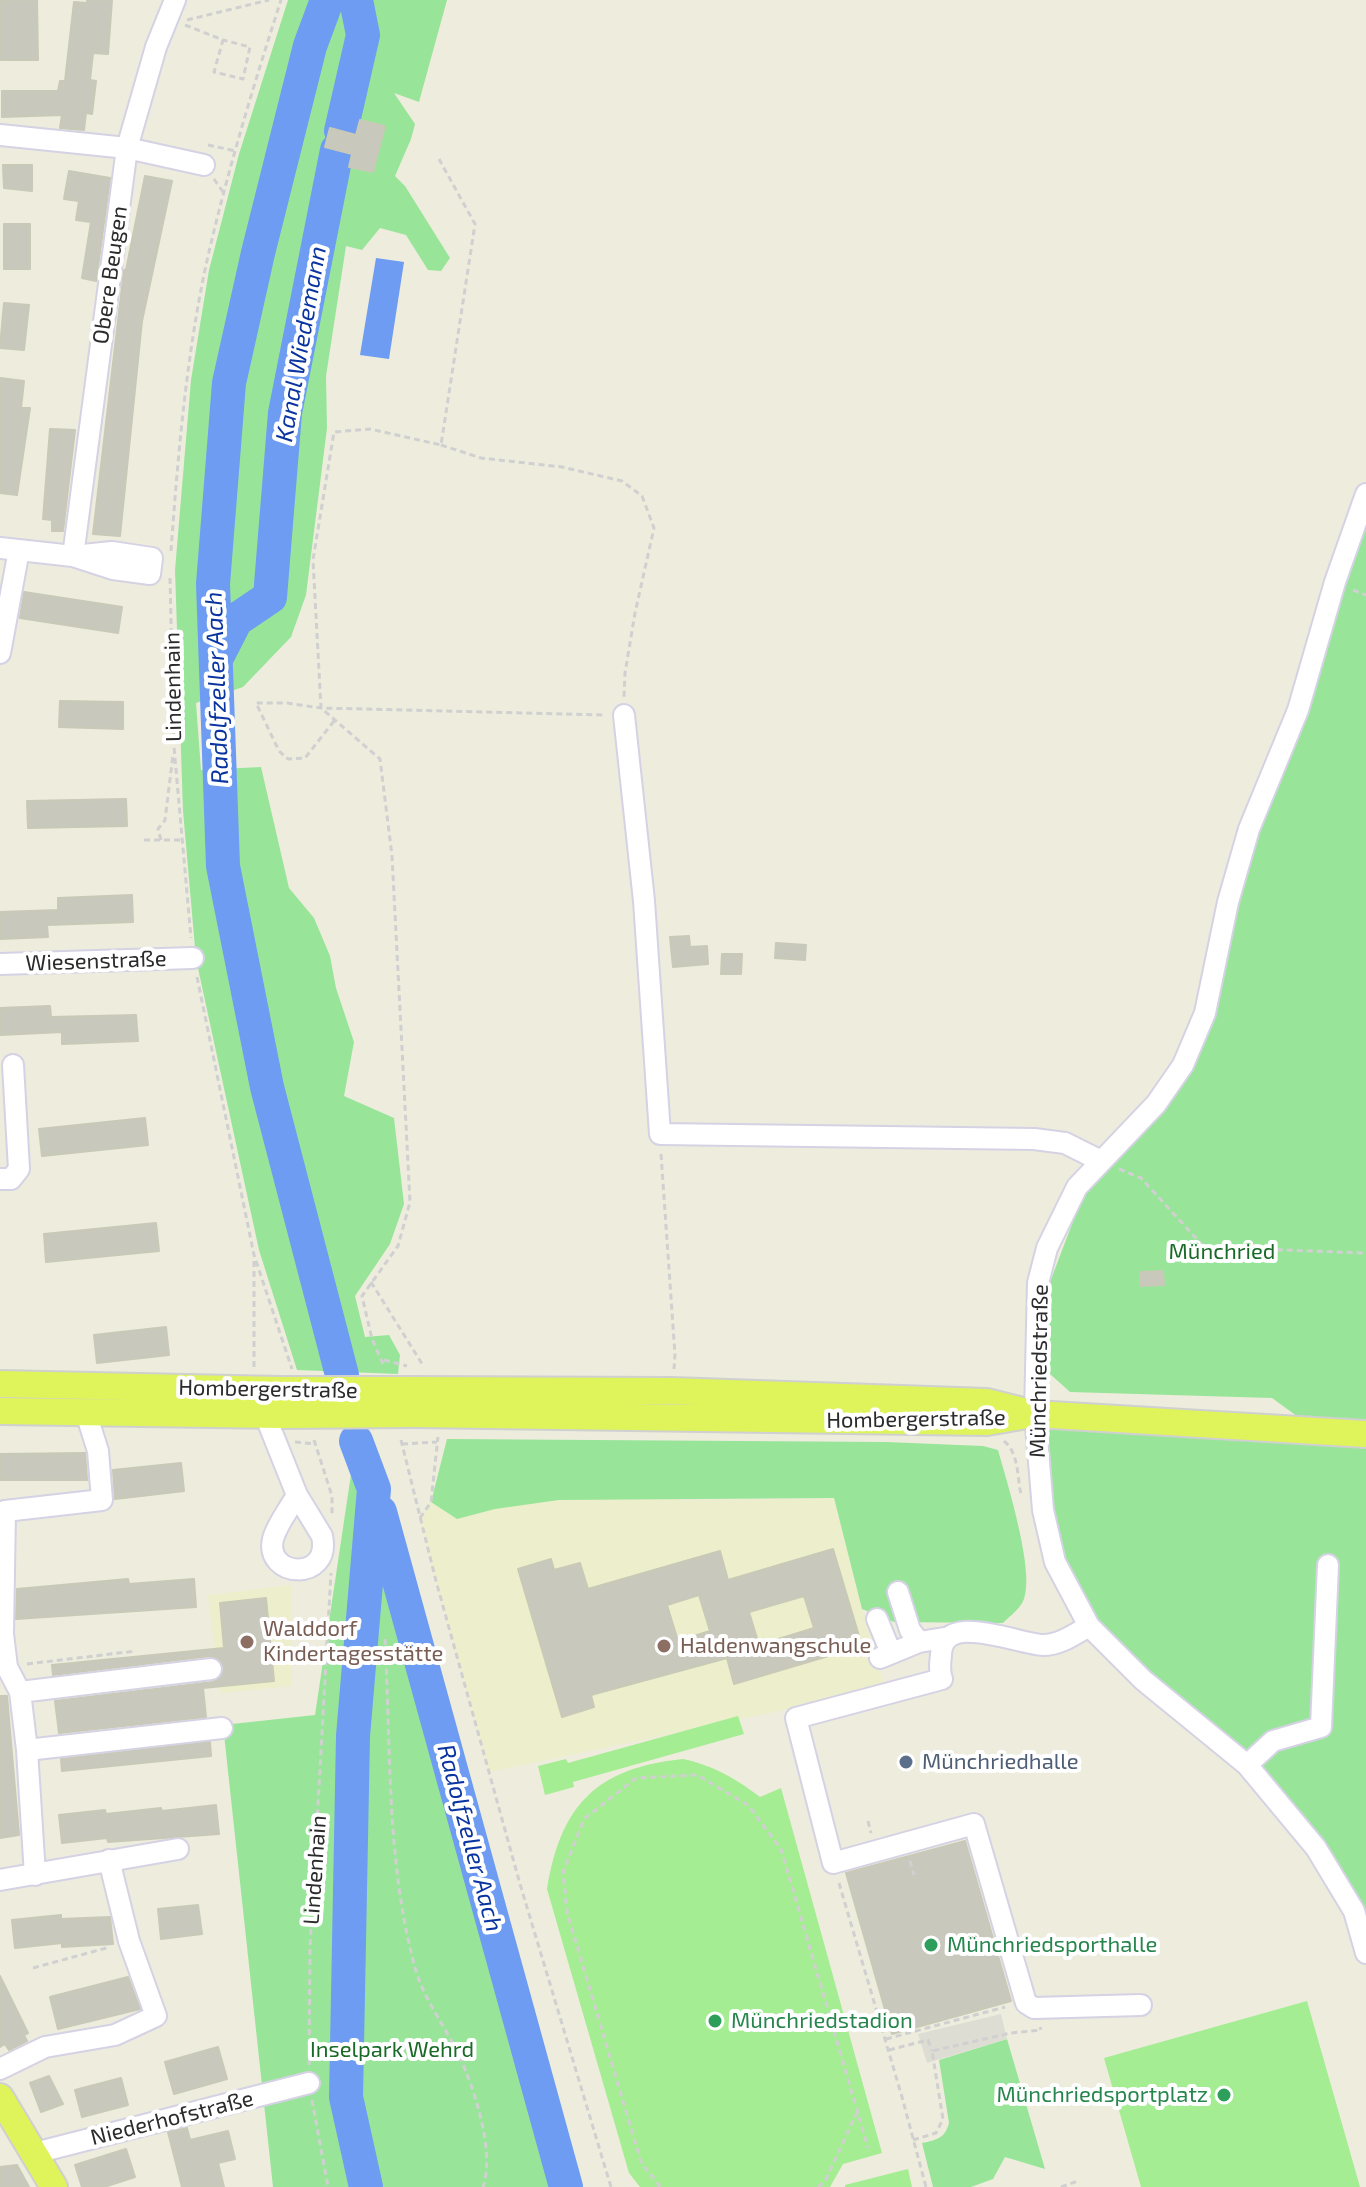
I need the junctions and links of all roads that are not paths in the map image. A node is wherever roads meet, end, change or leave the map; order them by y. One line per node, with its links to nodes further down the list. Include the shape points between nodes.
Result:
1 (175, 0): 3 (street, Obere Beugen)
2 (0, 135): 3 (street)
3 (127, 148): 4 (street); 6 (street, Obere Beugen, via 73,556)
4 (204, 165)
5 (1366, 494): 12 (street, Münchriedstraße, via 1298,710 1249,829 1205,1013 1183,1065 1156,1104)
6 (9, 549): 7 (street)
7 (0, 653)
8 (624, 715): 12 (street, via 644,901 660,1134 1034,1139 1065,1143)
9 (193, 958): 10 (street, Wiesenstraße)
10 (0, 964)
11 (13, 1065): 13 (street, via 19,1169 11,1179)
12 (1101, 1161): 19 (street, Münchriedstraße, via 1077,1187 1047,1248 1038,1283)
13 (0, 1179)
14 (0, 1384): 16 (main road, Hombergerstraße)
15 (423, 1397): 16 (main road, Hombergerstraße, bridge); 19 (main road, Hombergerstraße, via 987,1422); 19 (main road, Hombergerstraße, via 672,1391 987,1402)
16 (280, 1398): 18 (main road, Hombergerstraße); 21 (street)
17 (0, 1411): 18 (main road, Hombergerstraße)
18 (86, 1413): 26 (street, via 98,1451 102,1500 5,1511)
19 (1035, 1414): 20 (main road); 25 (street, Münchriedstraße, via 1043,1510 1055,1562)
20 (1366, 1434)
21 (297, 1495)
22 (1328, 1565): 33 (street, via 1321,1727 1273,1741)
23 (898, 1592): 28 (street)
24 (877, 1619): 28 (street, via 886,1656)
25 (1089, 1626): 27 (street, via 1067,1640 1045,1645 973,1631); 33 (street, Münchriedstraße, via 1143,1680)
26 (1, 1634): 30 (street, via 7,1667)
27 (944, 1638): 28 (street); 39 (street, via 942,1679 796,1718 833,1863 974,1824 1026,2003 1034,2008)
28 (919, 1642)
29 (211, 1669): 30 (street)
30 (20, 1692): 32 (street)
31 (222, 1728): 32 (street)
32 (27, 1750): 36 (street)
33 (1247, 1765): 38 (street, Münchriedstraße, via 1316,1848 1354,1911)
34 (178, 1849): 35 (street)
35 (109, 1860): 36 (street); 40 (street, via 129,1941 156,2016 115,2035 45,2047)
36 (35, 1875): 37 (street)
37 (0, 1880)
38 (1366, 1953)
39 (1141, 2005)
40 (0, 2069)
41 (309, 2083): 43 (street, Niederhofstraße)
42 (0, 2097): 43 (main road)
43 (35, 2153): 44 (main road)
44 (54, 2187)

